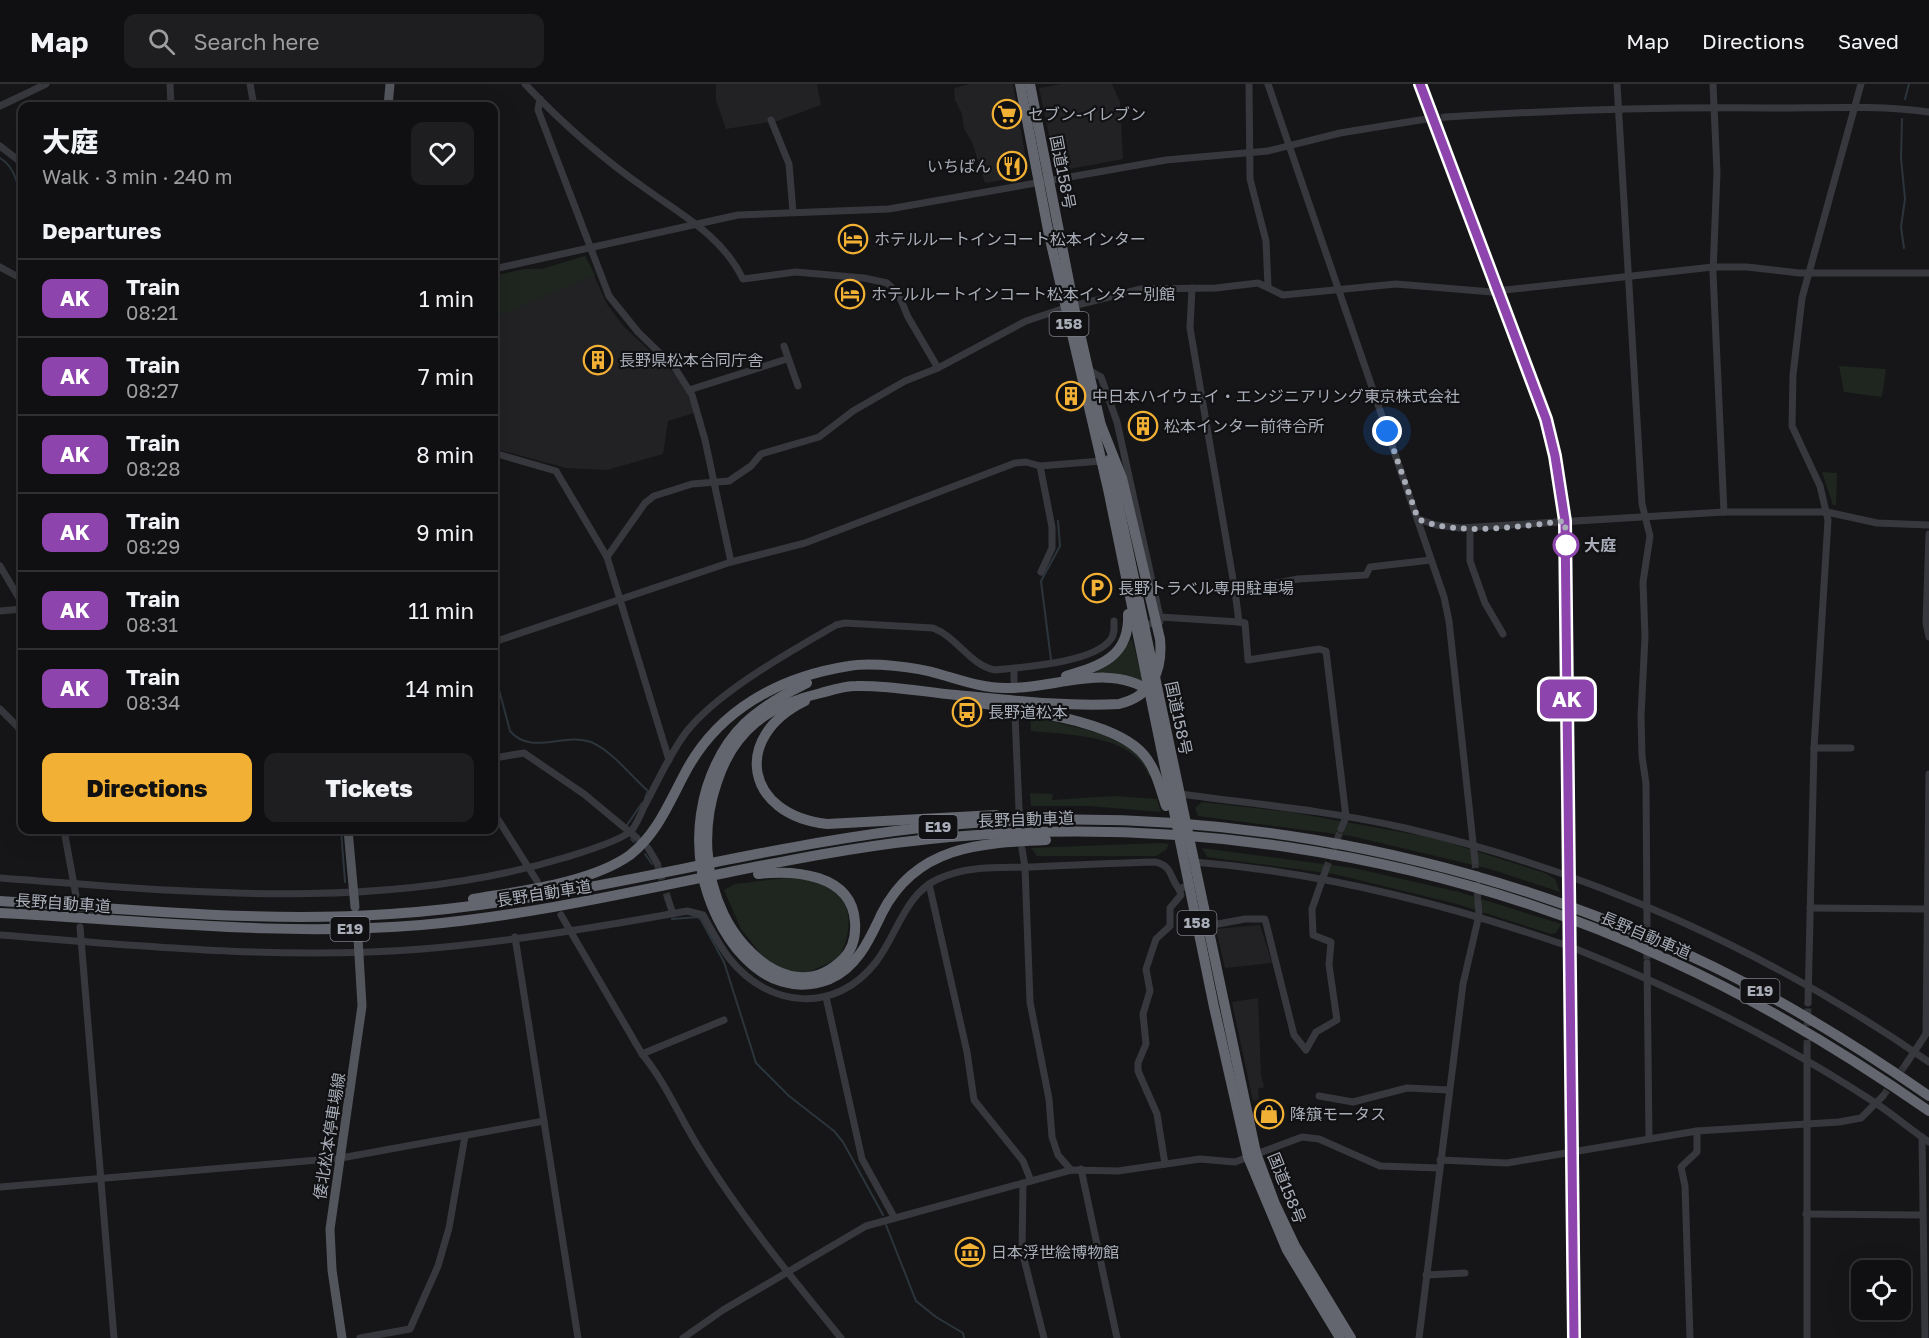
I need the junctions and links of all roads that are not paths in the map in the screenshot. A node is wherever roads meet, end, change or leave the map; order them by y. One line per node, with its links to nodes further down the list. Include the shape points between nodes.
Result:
1 (46, 84): 17 (street)
2 (170, 84): 14 (street)
3 (250, 84): 15 (street)
4 (390, 84): 16 (main road)
5 (525, 84): 13 (street)
6 (1020, 84): 29 (highway, 国道158号 / 158)
7 (1030, 84): 29 (highway, 国道158号 / 158)
8 (1249, 84): 27 (street)
9 (1268, 84): 26 (street)
10 (1617, 84): 20 (street)
11 (1713, 84): 18 (street)
12 (1862, 84): 19 (street)
13 (540, 99): 31 (street, via 601,155); 32 (street, via 538,110)
14 (171, 102)
15 (253, 102)
16 (388, 102)
17 (0, 106)
18 (1713, 107): 19 (street); 20 (street); 34 (street, via 1717,172)
19 (1854, 108): 21 (street); 36 (street)
20 (1618, 109): 22 (street); 39 (street)
21 (1929, 112)
22 (1446, 117)
23 (771, 120): 30 (street, via 789,164)
24 (1420, 120): 26 (street)
25 (0, 146): 28 (street)
26 (1287, 146): 27 (street); 42 (street)
27 (1248, 154): 29 (street, via 1166,160); 40 (street, via 1250,179 1266,241)
28 (18, 160)
29 (1043, 182): 30 (street, via 889,209); 45 (highway, 国道158号 / 158)
30 (793, 212): 31 (street, via 738,214)
31 (695, 223): 32 (street); 48 (street, via 723,248 743,279 796,272 864,278 891,285)
32 (590, 247): 35 (street); 51 (street, via 609,296 623,317 675,368)
33 (0, 267): 38 (street)
34 (1713, 267): 36 (street); 39 (street); 57 (street)
35 (498, 268)
36 (1809, 273): 37 (street); 58 (street, via 1795,347 1792,426 1820,486)
37 (1929, 273)
38 (18, 277)
39 (1629, 277): 43 (street); 59 (street, via 1642,504)
40 (1268, 287): 41 (street, via 1258,283); 42 (street, via 1283,295)
41 (1192, 288): 45 (street, via 1141,289); 70 (street, via 1190,328)
42 (1340, 290): 44 (street, via 1395,284); 60 (street)
43 (1505, 290)
44 (1492, 292)
45 (1070, 307): 48 (street, via 1026,321); 49 (highway, 国道158号 / 158); 54 (highway, 国道158号 / 158)
46 (784, 346): 47 (street)
47 (788, 359): 50 (street); 51 (street)
48 (938, 368): 56 (street, via 905,381 819,436 761,454 741,475)
49 (1089, 370): 52 (highway, 国道158号 / 158); 75 (street, via 1101,377 1117,422)
50 (798, 386)
51 (689, 390): 56 (street)
52 (1101, 425): 75 (highway, via 1122,478); 78 (highway, 国道158号 / 158)
53 (498, 454): 64 (street, via 556,471)
54 (1101, 461): 55 (street); 67 (highway, 国道158号 / 158)
55 (1040, 466): 66 (street, via 1015,464 805,543); 69 (street, via 1052,527 1052,548)
56 (714, 484): 64 (street, via 692,484 654,496); 66 (street)
57 (1724, 512): 58 (street); 59 (street)
58 (1827, 512): 61 (street, via 1877,523); 93 (street)
59 (1646, 517): 62 (street); 131 (street, via 1650,536 1643,582 1641,746 1646,784)
60 (1418, 519): 62 (street); 65 (street)
61 (1929, 525)
62 (1470, 528): 79 (street, via 1470,561 1485,603)
63 (1929, 534): 80 (street)
64 (607, 557): 72 (street)
65 (1431, 560): 70 (street, via 1370,567 1366,575 1298,579); 109 (street, via 1449,621)
66 (731, 562): 72 (street)
67 (1122, 564): 85 (highway, via 1128,626 1120,649 1100,664); 87 (highway, 国道158号 / 158)
68 (0, 566): 71 (street)
69 (1041, 572)
70 (1234, 591): 77 (street)
71 (18, 596)
72 (620, 600): 81 (street); 96 (street)
73 (18, 609): 74 (street)
74 (0, 611)
75 (1157, 614): 77 (street); 78 (street, via 1160,622); 88 (highway, via 1161,651 1158,674 1137,698 1107,705)
76 (1114, 621): 82 (street, via 1110,641 1096,651)
77 (1239, 622): 100 (street, via 1245,623 1248,660 1326,651)
78 (1144, 625): 89 (highway, 国道158号 / 158)
79 (1503, 634)
80 (1929, 637)
81 (498, 639)
82 (1014, 668): 84 (street); 96 (street, via 984,668 933,628 836,625 716,703 686,732)
83 (831, 670): 85 (highway, via 850,665 890,667 928,671 982,686); 107 (highway, via 778,697 748,718 723,750 706,792 699,842 707,891 726,934 744,957 776,980 798,985 821,982 844,970 863,950 902,882 914,870 940,856 1041,840); 136 (highway, via 773,688 725,719 696,752 650,836 619,862 597,872 534,888)
84 (1014, 682)
85 (1028, 687): 87 (highway, via 1117,679)
86 (842, 688): 88 (highway); 101 (highway, via 792,708 775,721 762,739 756,760 759,780 768,797 783,811 827,824 1041,813 1079,813); 118 (highway, via 784,703 745,732 718,779 707,840 719,903 742,943 760,962 786,974 813,975 831,969 850,949 855,933 853,910 840,890 825,880 785,872)
87 (1149, 690): 89 (highway); 114 (highway, 国道158号 / 158)
88 (927, 692): 114 (highway, via 1067,719 1131,742 1152,766)
89 (1160, 699): 98 (highway, 国道158号 / 158)
90 (0, 709): 92 (street)
91 (1015, 715): 99 (street)
92 (18, 727)
93 (1814, 748): 94 (street); 132 (street)
94 (1851, 748)
95 (498, 757): 104 (street, via 524,753)
96 (669, 760): 104 (street)
97 (1929, 774): 133 (street)
98 (1180, 794): 100 (street); 114 (highway, 国道158号 / 158)
99 (1019, 809)
100 (1346, 818): 103 (street); 109 (street)
101 (1085, 819): 136 (highway, 長野自動車道 / E19, via 897,831 497,903); 165 (highway, 長野自動車道 / E19, via 1197,824 1300,837 1398,856 1562,903 1679,951 1760,990)
102 (498, 820): 116 (street)
103 (1341, 829)
104 (631, 831): 108 (street); 116 (street, via 590,850)
105 (65, 834): 122 (street)
106 (348, 834): 125 (main road)
107 (1166, 835): 118 (highway, 長野自動車道 / E19, via 1085,832 960,837 872,847); 167 (highway, 長野自動車道 / E19, via 1296,849 1395,868 1561,916 1667,959 1754,1002)
108 (637, 837)
109 (1473, 846): 112 (street); 131 (street)
110 (648, 848): 113 (street)
111 (1022, 849): 115 (street)
112 (1475, 861)
113 (657, 863)
114 (1190, 864): 120 (street, via 1260,868); 124 (highway, 国道158号 / 158); 140 (highway, 国道158号 / 158)
115 (1025, 867): 123 (street, via 970,869); 124 (street, via 1155,862 1164,864 1172,872 1173,882); 180 (street, via 1030,1002 1049,1099 1052,1137 1058,1155)
116 (528, 869): 121 (street); 125 (street, via 433,886)
117 (1326, 869): 120 (street)
118 (720, 877): 134 (highway, 長野自動車道 / E19, via 458,921 346,929 235,929)
119 (0, 878): 122 (street)
120 (1322, 879): 138 (street); 140 (street, via 1312,909 1313,935 1331,942 1329,965 1337,1020 1316,1032 1306,1050 1294,1035 1265,919)
121 (537, 881)
122 (74, 883): 125 (street, via 270,894); 126 (street)
123 (928, 884): 153 (street, via 918,893 878,960 861,980); 182 (street, via 967,1052 974,1100 1023,1161)
124 (1184, 887): 175 (highway, 国道158号 / 158); 177 (street, via 1170,908 1170,927 1156,939 1146,969 1150,991 1143,1014 1146,1044 1138,1063 1157,1114)
125 (353, 893): 130 (main road)
126 (76, 896)
127 (668, 899): 135 (street)
128 (0, 901): 136 (highway, 長野自動車道 / E19, via 234,916)
129 (1478, 902): 138 (street)
130 (355, 907)
131 (1647, 907): 139 (street); 152 (street)
132 (1810, 908): 133 (street); 152 (street)
133 (1928, 909): 157 (street, via 1926,1034)
134 (0, 913)
135 (673, 914): 142 (street); 153 (street, via 703,915 729,958 770,991 790,998)
136 (387, 915)
137 (561, 915): 142 (street)
138 (1479, 915): 147 (street); 162 (street, via 1463,984)
139 (1647, 921)
140 (1207, 926): 175 (highway, 国道158号 / 158)
141 (80, 927): 146 (street)
142 (570, 931): 144 (street); 158 (street)
143 (0, 935): 146 (street)
144 (515, 937): 149 (street, via 422,949); 168 (street)
145 (358, 938): 149 (main road, 倭北松本停車場線)
146 (81, 942): 149 (street, via 221,951); 181 (street)
147 (1562, 944)
148 (1576, 949): 151 (street)
149 (359, 951): 176 (main road, 倭北松本停車場線, via 362,1006 358,1050)
150 (1647, 963): 151 (street)
151 (1647, 978): 159 (street); 173 (street)
152 (1809, 986): 154 (street); 157 (street)
153 (826, 998): 187 (street, via 862,1160)
154 (1808, 1003)
155 (724, 1020): 158 (street)
156 (1807, 1047): 159 (street)
157 (1916, 1053): 160 (street); 161 (street)
158 (642, 1054): 189 (street, via 658,1073 699,1148)
159 (1806, 1062): 166 (street); 169 (street)
160 (1929, 1062)
161 (1906, 1065)
162 (1449, 1090): 163 (street, via 1407,1088 1353,1102); 178 (street)
163 (1319, 1096)
164 (1883, 1096): 166 (street)
165 (1929, 1096)
166 (1877, 1104): 169 (street, via 1861,1118); 172 (street)
167 (1929, 1111)
168 (544, 1121): 171 (street); 194 (street)
169 (1806, 1124): 170 (street); 185 (street)
170 (1696, 1131): 173 (street); 202 (street, via 1697,1152 1682,1167 1686,1186)
171 (465, 1136): 176 (street); 193 (street, via 449,1228 438,1266 410,1329)
172 (1922, 1137): 174 (street); 186 (street)
173 (1649, 1138): 178 (street, via 1507,1163)
174 (1929, 1142)
175 (1252, 1155): 177 (street, via 1236,1162 1200,1159); 178 (street, via 1302,1137 1319,1139 1380,1166); 199 (highway, 国道158号 / 158, via 1287,1250); 200 (highway, 国道158号 / 158, via 1295,1246)
176 (340, 1158): 181 (street); 192 (main road, 倭北松本停車場線, via 332,1203 330,1249)
177 (1165, 1164): 179 (street, via 1118,1171)
178 (1439, 1164): 190 (street)
179 (1081, 1169): 180 (street); 198 (street)
180 (1071, 1170): 182 (street)
181 (101, 1179): 184 (street); 191 (street)
182 (1031, 1181): 183 (street)
183 (1023, 1183): 187 (street); 197 (street, via 1022,1251)
184 (0, 1187)
185 (1806, 1214): 186 (street); 203 (street)
186 (1922, 1215): 204 (street)
187 (894, 1217): 189 (street, via 860,1229)
188 (1465, 1273): 190 (street)
189 (788, 1274): 195 (street, via 723,1310); 196 (street)
190 (1426, 1275): 201 (street)
191 (114, 1338)
192 (342, 1338)
193 (360, 1338)
194 (578, 1338)
195 (683, 1338)
196 (840, 1338)
197 (1044, 1338)
198 (1118, 1338)
199 (1340, 1338)
200 (1352, 1338)
201 (1418, 1338)
202 (1690, 1338)
203 (1807, 1338)
204 (1925, 1338)

